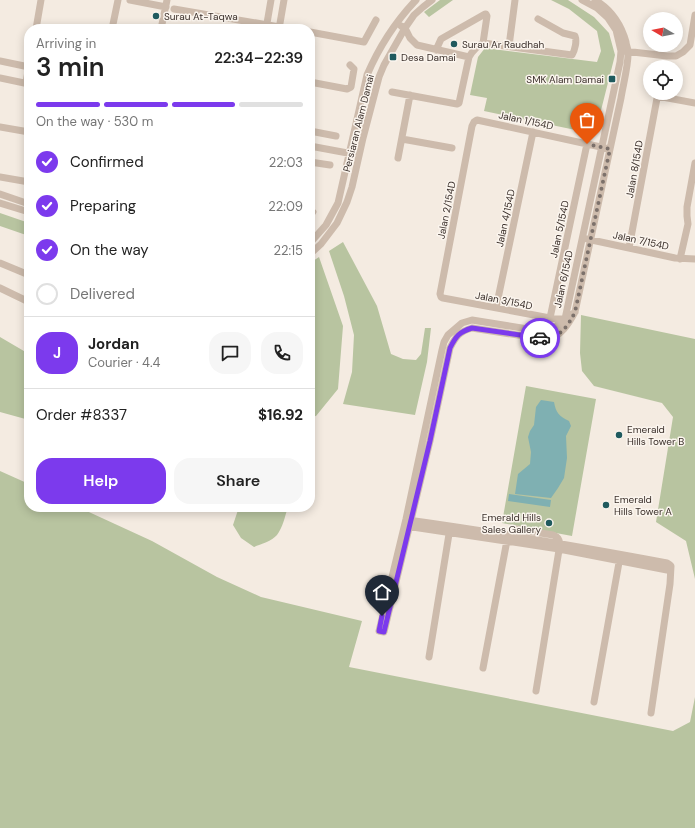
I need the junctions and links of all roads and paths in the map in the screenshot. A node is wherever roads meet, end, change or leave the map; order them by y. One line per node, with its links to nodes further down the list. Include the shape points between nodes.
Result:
1 (41, 0): 17 (street)
2 (118, 0): 18 (street)
3 (130, 0): 11 (street)
4 (271, 0): 21 (street)
5 (284, 0): 22 (street)
6 (416, 0): 16 (street, Persiaran Alam Damai)
7 (432, 0): 23 (street, Persiaran Alam Damai, via 414,16)
8 (515, 0): 28 (street)
9 (582, 0): 30 (street, Jalan 6/154D, via 608,18)
10 (595, 0): 27 (street, Jalan 6/154D, via 612,14 621,27)
11 (166, 3): 19 (street)
12 (174, 9): 20 (street)
13 (695, 15): 25 (street)
14 (538, 19): 28 (street, via 562,33 576,37 572,55)
15 (376, 20): 24 (street, via 364,42)
16 (396, 22): 23 (street); 51 (street, Persiaran Alam Damai, via 367,75)
17 (37, 24)
18 (113, 24)
19 (162, 24)
20 (252, 24)
21 (267, 24)
22 (280, 24)
23 (406, 31): 29 (street, via 417,45); 60 (street, Persiaran Alam Damai, via 379,77)
24 (315, 33)
25 (693, 42): 31 (street, via 676,56)
26 (483, 43): 28 (street); 29 (street, via 486,14 441,39); 32 (street, via 472,50)
27 (626, 44): 30 (street, Jalan 6/154D); 31 (street)
28 (509, 46)
29 (436, 50): 32 (street)
30 (625, 51): 31 (street); 36 (street, Jalan 6/154D); 55 (street, Jalan 6/154D, via 620,62)
31 (636, 52): 36 (street)
32 (469, 57): 41 (street, via 459,103)
33 (0, 61): 34 (street)
34 (24, 65)
35 (350, 65): 39 (street, via 354,69 351,87 347,89)
36 (627, 66): 57 (street, Jalan 6/154D)
37 (0, 78): 38 (street)
38 (24, 83)
39 (315, 83)
40 (392, 92): 41 (street)
41 (410, 95): 52 (street)
42 (656, 100): 78 (street, Jalan 8/154D)
43 (682, 100): 44 (street)
44 (695, 103)
45 (472, 126): 49 (street, Jalan 1/154D, via 477,120); 86 (street, Jalan 2/154D)
46 (0, 127): 47 (street)
47 (24, 131)
48 (315, 132): 50 (street)
49 (533, 132): 53 (street, Jalan 1/154D); 88 (street, Jalan 4/154D)
50 (336, 136)
51 (353, 137): 58 (street, via 346,146); 59 (street, Persiaran Alam Damai)
52 (402, 139): 56 (street); 61 (street)
53 (587, 144): 55 (street, Jalan 1/154D); 90 (street, Jalan 5/154D)
54 (315, 147): 58 (street)
55 (602, 147): 57 (street, Jalan 1/154D); 75 (street, Jalan 6/154D)
56 (452, 148)
57 (610, 149): 73 (street, Jalan 6/154D)
58 (336, 150): 59 (street); 65 (street, via 345,159)
59 (349, 153): 60 (street); 65 (street, Persiaran Alam Damai)
60 (360, 156): 79 (street, Persiaran Alam Damai, via 347,202 337,223)
61 (398, 158)
62 (315, 163): 64 (street)
63 (695, 163): 72 (street, via 687,207 687,216)
64 (330, 165)
65 (346, 169): 74 (street, Persiaran Alam Damai, via 338,203 326,225)
66 (0, 177): 67 (street)
67 (24, 181)
68 (0, 194): 69 (street)
69 (24, 202)
70 (0, 203): 71 (street)
71 (24, 210)
72 (692, 224): 81 (street)
73 (593, 230): 76 (street, Jalan 6/154D); 77 (street, via 593,235)
74 (315, 237)
75 (582, 238): 76 (street, Jalan 7/154D); 91 (street, Jalan 6/154D)
76 (591, 240): 77 (street, Jalan 7/154D); 80 (street, Jalan 6/154D)
77 (599, 242): 78 (street, Jalan 7/154D); 80 (street, via 590,246)
78 (629, 248): 81 (street, Jalan 7/154D)
79 (315, 249)
80 (588, 253): 89 (street, Jalan 6/154D)
81 (680, 259): 82 (street, Jalan 7/154D)
82 (695, 259)
83 (0, 263): 84 (street)
84 (24, 272)
85 (0, 288): 87 (street)
86 (440, 297): 88 (street, Jalan 3/154D)
87 (24, 300)
88 (496, 308): 90 (street, Jalan 3/154D)
89 (575, 312): 91 (street); 92 (street, Jalan 6/154D, via 563,330 548,339 472,328 462,331 455,338 450,348 430,441)
90 (550, 318): 91 (street, Jalan 3/154D)
91 (565, 318): 92 (street, Jalan 6/154D, via 553,329 546,331 472,320 462,322 448,334 442,350)
92 (408, 523): 93 (street); 97 (street, Jalan 6/154D)
93 (449, 529): 94 (street); 98 (street)
94 (507, 538): 95 (street); 99 (street)
95 (559, 547): 96 (street); 100 (street)
96 (620, 558): 101 (street); 102 (street, via 670,570)
97 (382, 631)
98 (429, 657)
99 (484, 668)
100 (536, 691)
101 (594, 702)
102 (651, 714)

